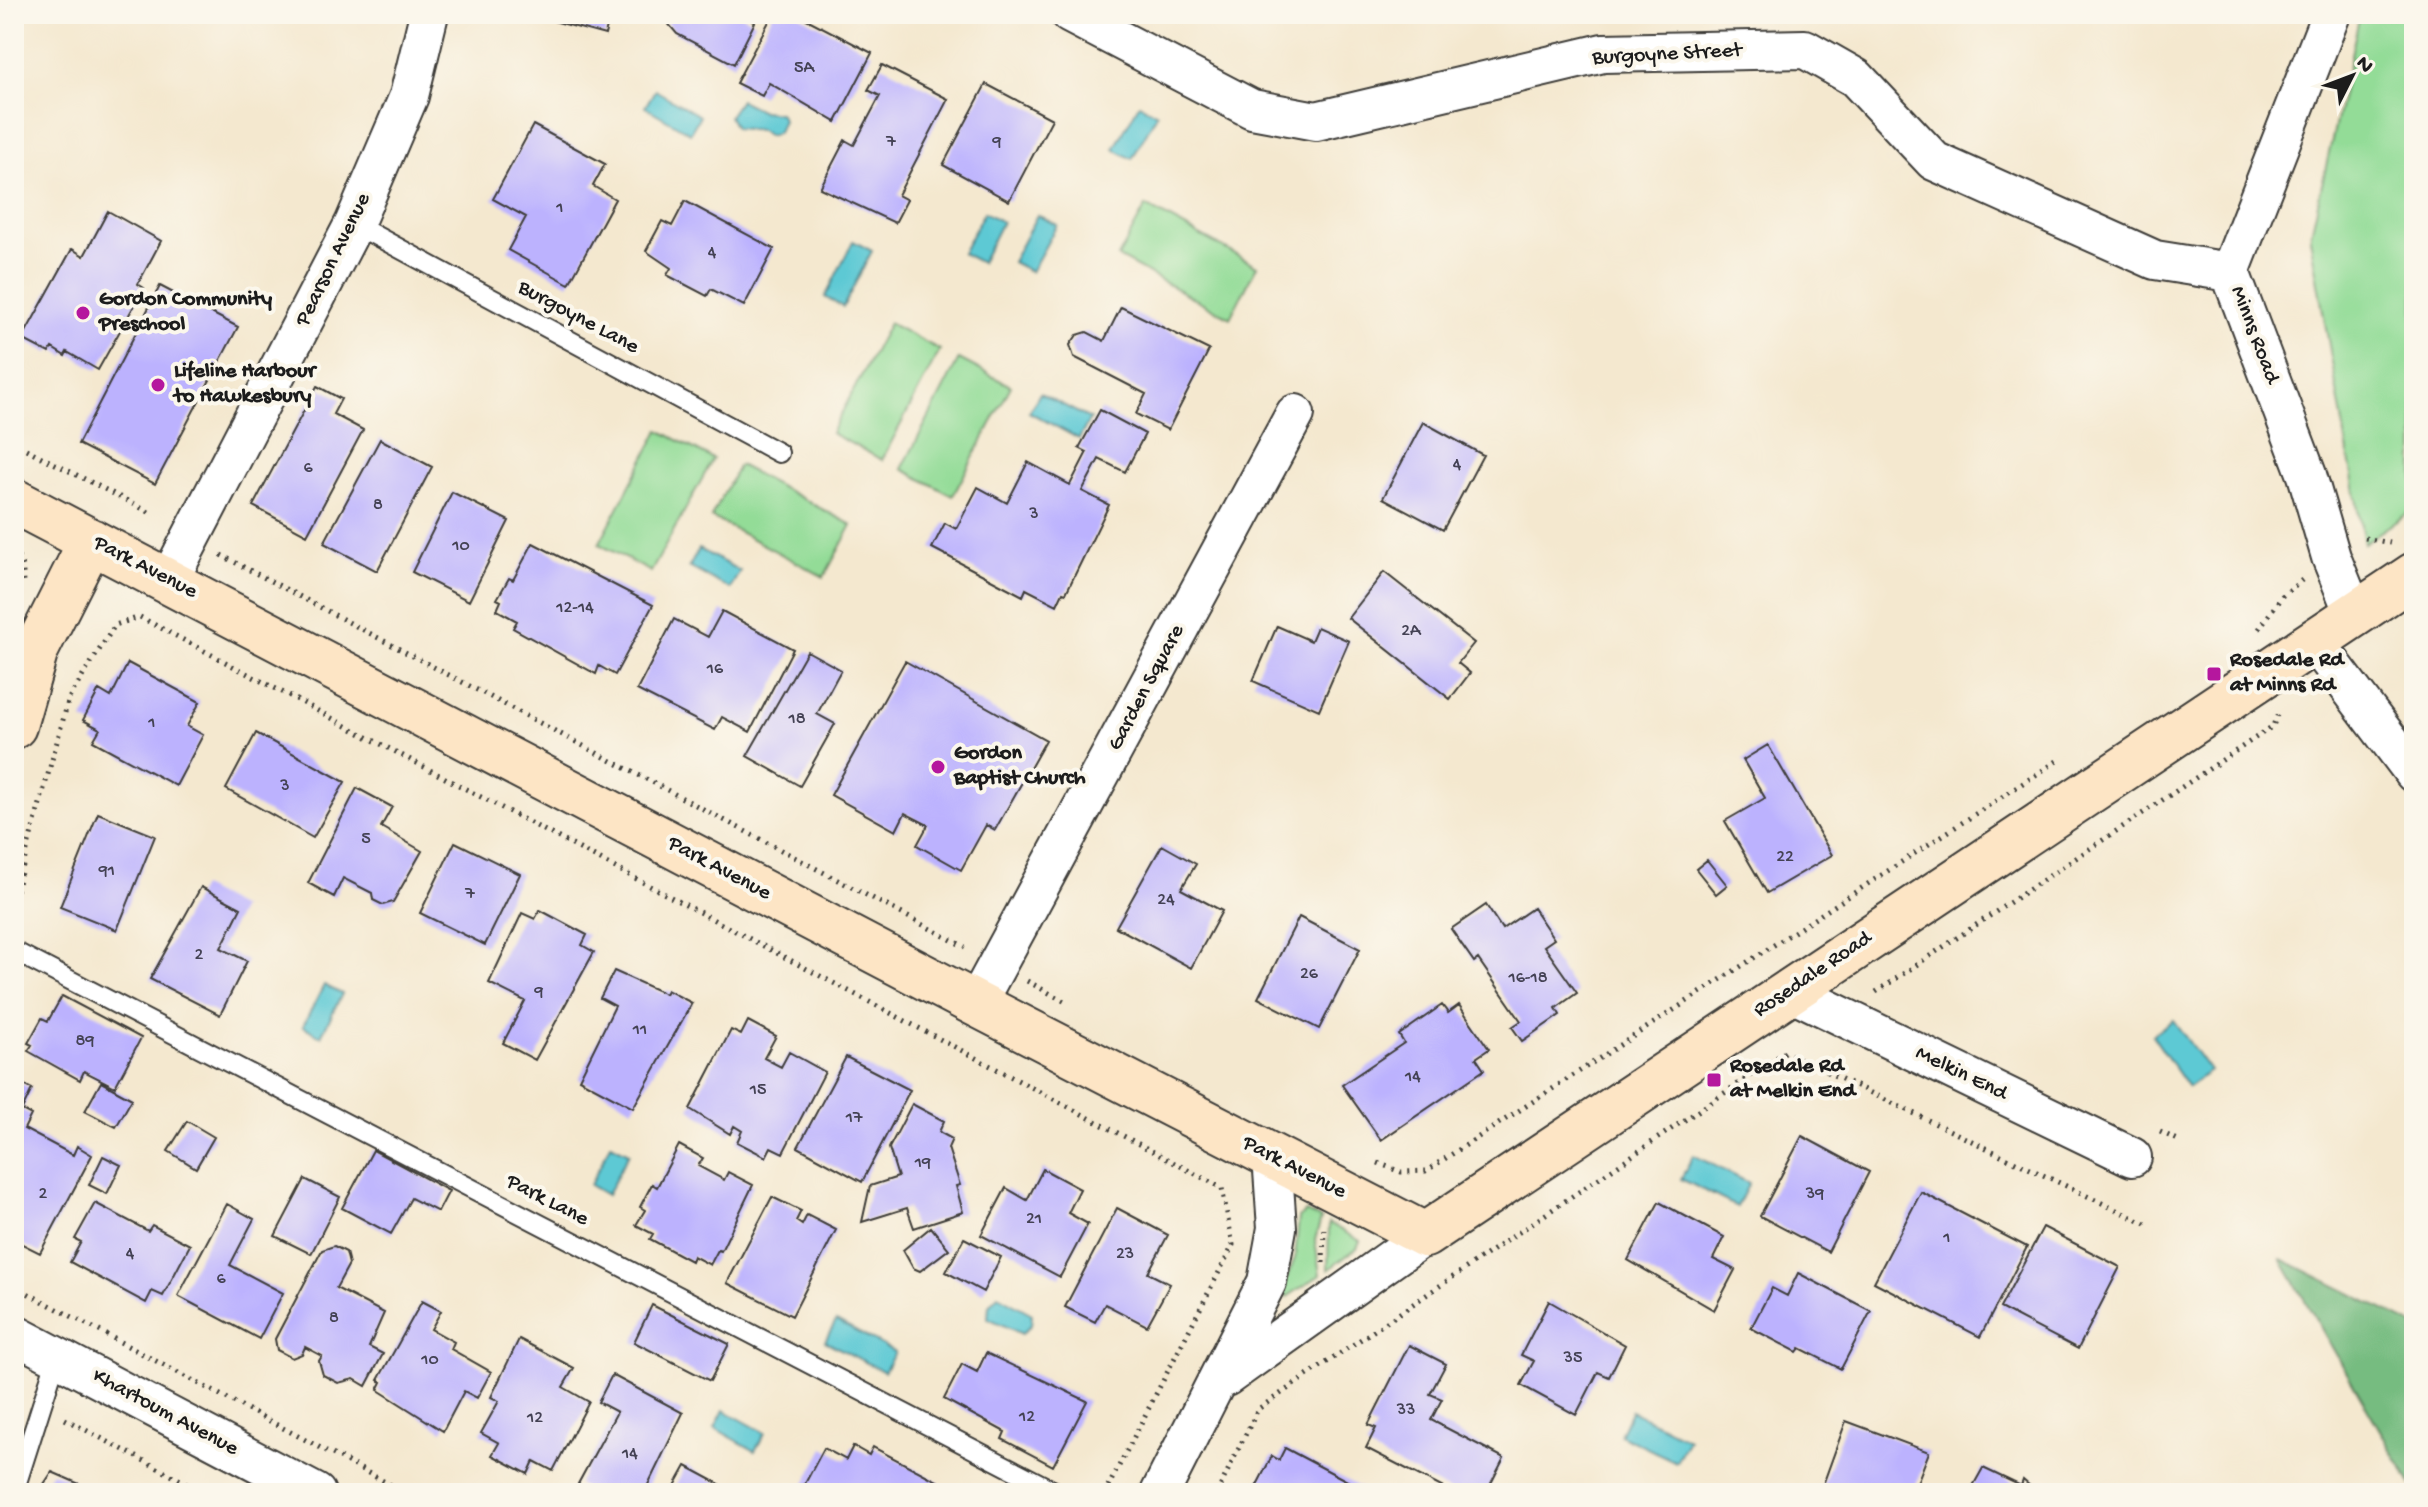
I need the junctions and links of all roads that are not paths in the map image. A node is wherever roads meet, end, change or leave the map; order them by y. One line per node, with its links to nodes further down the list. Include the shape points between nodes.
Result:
1 (429, 14): 4 (street, Pearson Avenue, via 409,96)
2 (1070, 14): 5 (street, Burgoyne Street, via 1252,109 1316,121 1603,53 1805,49 1856,78 1934,161 2155,260)
3 (2331, 14): 5 (street, Minns Road)
4 (354, 224): 7 (lane, Burgoyne Lane); 11 (street, Pearson Avenue)
5 (2230, 272): 12 (street, Minns Road)
6 (1295, 414): 18 (street, Garden Square)
7 (779, 453)
8 (14, 501): 9 (street, Park Avenue)
9 (91, 541): 11 (street, Park Avenue); 14 (street, via 36,650)
10 (2414, 575): 12 (street, Rosedale Road)
11 (169, 580): 18 (street, Park Avenue)
12 (2354, 614): 13 (street, Rosedale Road)
13 (2315, 642): 15 (street); 17 (street, Rosedale Road)
14 (14, 726)
15 (2414, 773)
16 (14, 951): 27 (lane, Park Lane)
17 (1790, 991): 20 (street, Melkin End); 21 (street, Rosedale Road)
18 (976, 1004): 19 (street, Park Avenue)
19 (1272, 1156): 21 (street, Park Avenue); 24 (street, Rosedale Road, via 1274,1256 1267,1282)
20 (2132, 1157)
21 (1425, 1235): 24 (street, Rosedale Road)
22 (14, 1334): 23 (street, Khartoum Avenue)
23 (57, 1357): 25 (lane); 26 (street, Khartoum Avenue)
24 (1217, 1383): 28 (street, Rosedale Road)
25 (14, 1492)
26 (316, 1493)
27 (1058, 1493)
28 (1160, 1493)

